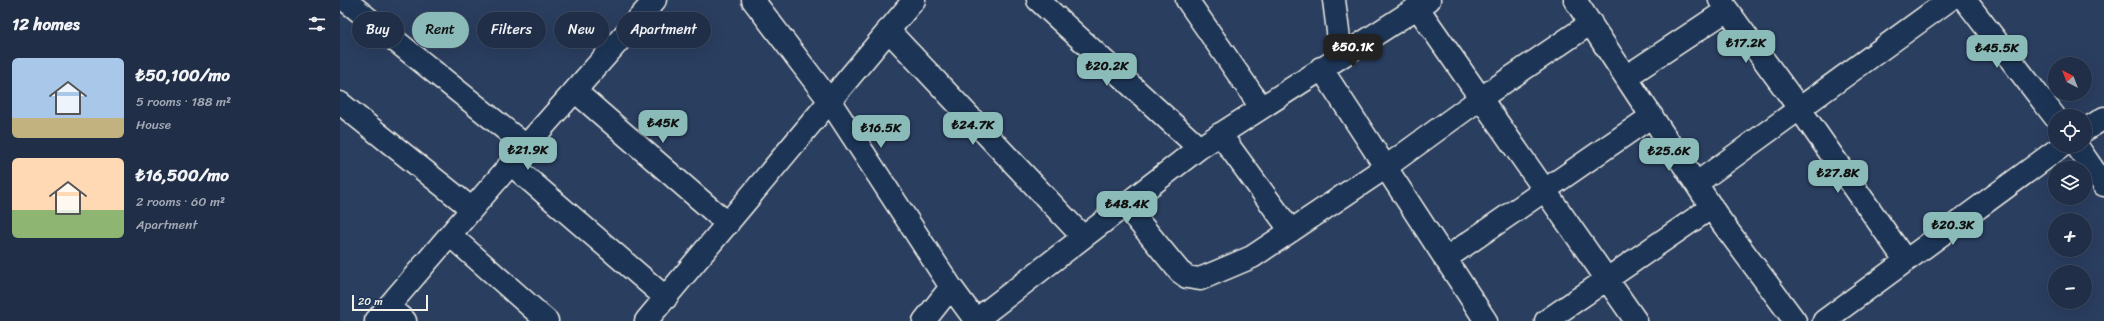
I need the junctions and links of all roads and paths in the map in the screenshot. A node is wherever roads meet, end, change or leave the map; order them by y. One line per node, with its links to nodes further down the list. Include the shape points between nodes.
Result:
1 (345, 0): 29 (street)
2 (655, 0): 18 (street)
3 (753, 0): 20 (street)
4 (914, 0): 14 (street)
5 (1038, 0): 30 (street)
6 (1187, 0): 22 (street)
7 (1334, 0): 15 (street)
8 (1575, 0): 13 (street)
9 (1949, 0): 23 (street)
10 (1965, 0): 24 (street)
11 (1423, 3): 15 (street); 19 (street)
12 (1723, 5): 17 (street); 23 (street)
13 (1590, 23): 17 (street); 19 (street)
14 (888, 30): 20 (street); 44 (street)
15 (1341, 55): 16 (street)
16 (1321, 68): 22 (street); 34 (street)
17 (1626, 77): 25 (street)
18 (575, 91): 29 (street); 41 (street)
19 (1481, 98): 34 (street); 37 (street)
20 (829, 100): 41 (street); 48 (street)
21 (340, 103): 40 (street)
22 (1261, 107): 28 (street)
23 (1799, 108): 35 (street); 46 (street)
24 (2049, 109)
25 (1652, 116): 35 (street); 37 (street)
26 (2104, 118): 27 (street)
27 (2092, 126)
28 (1220, 134): 30 (street); 42 (street)
29 (526, 146): 33 (street)
30 (1199, 148): 38 (street)
31 (2052, 153): 46 (street)
32 (2082, 153): 36 (street)
33 (512, 165): 40 (street); 49 (street)
34 (1386, 167): 42 (street); 45 (street)
35 (1697, 183): 39 (street)
36 (2104, 185)
37 (1545, 190): 45 (street); 47 (street)
38 (1125, 205): 42 (street, via 1180,272 1193,279 1200,279 1252,257); 44 (street)
39 (1712, 207): 47 (street); 58 (street)
40 (472, 209): 43 (street)
41 (728, 224): 49 (street)
42 (1290, 231)
43 (450, 235): 50 (street); 53 (street)
44 (1083, 237): 51 (street)
45 (1445, 259): 55 (street)
46 (1905, 260): 59 (street)
47 (1607, 279): 56 (street); 57 (street)
48 (951, 287): 51 (street); 54 (street)
49 (658, 313)
50 (382, 314): 52 (street)
51 (976, 320)
52 (405, 321)
53 (547, 321)
54 (924, 321)
55 (1486, 321)
56 (1546, 321)
57 (1636, 321)
58 (1795, 321)
59 (1824, 321)

